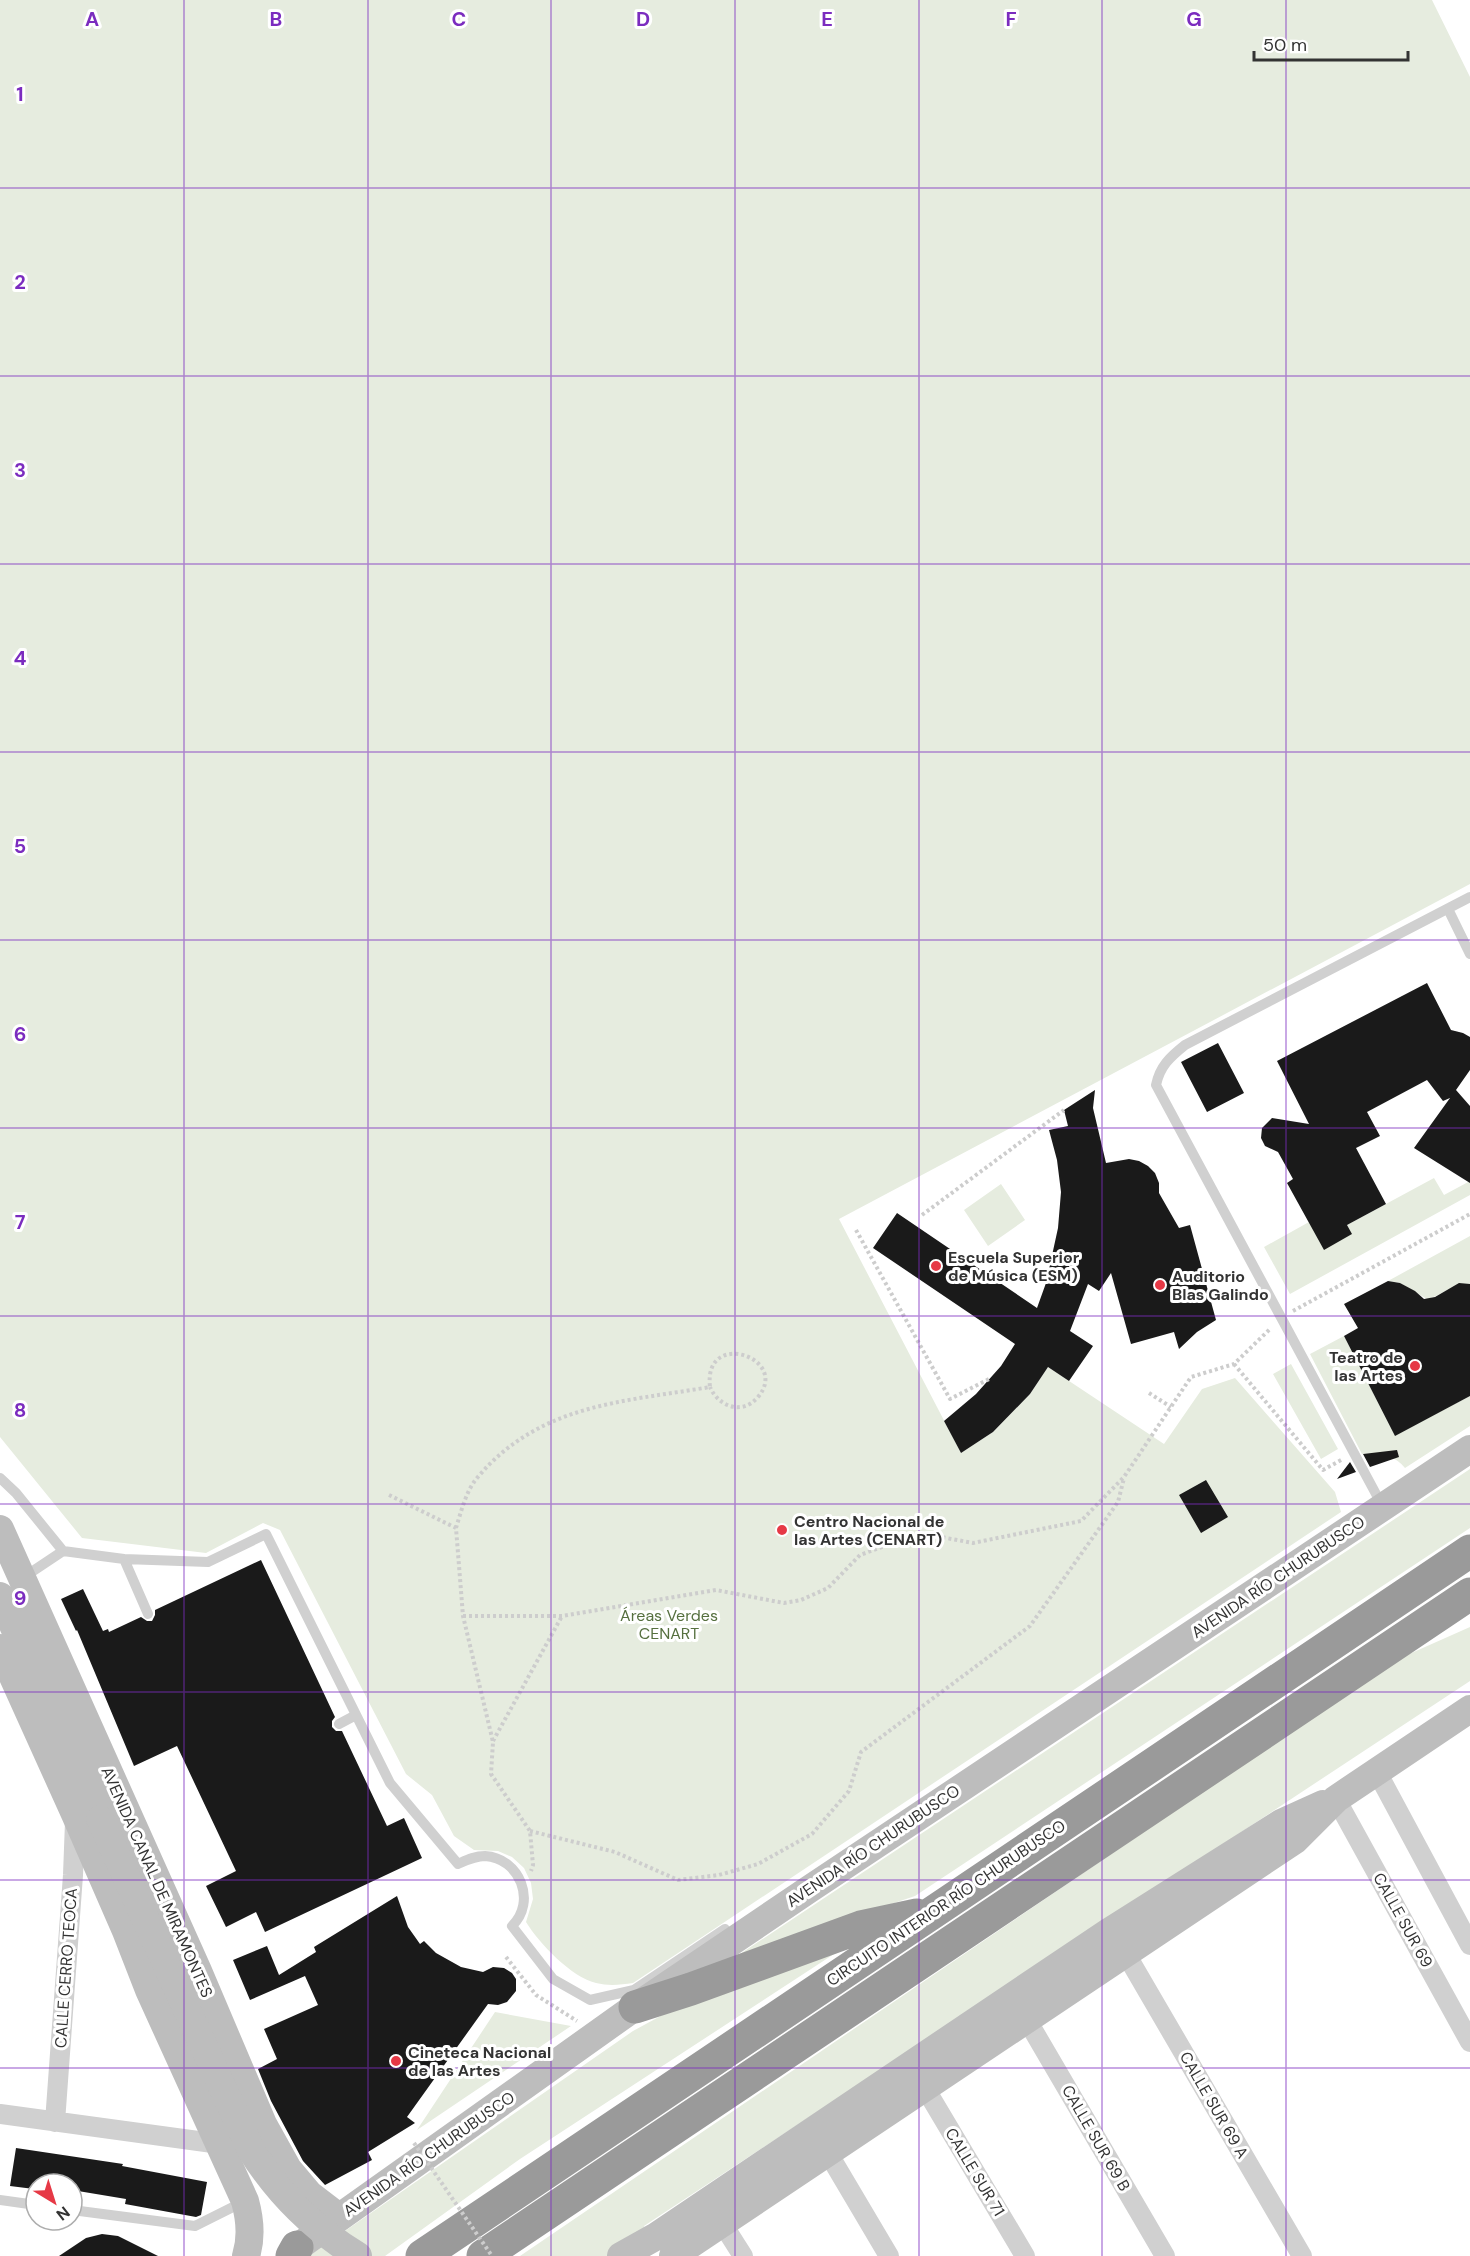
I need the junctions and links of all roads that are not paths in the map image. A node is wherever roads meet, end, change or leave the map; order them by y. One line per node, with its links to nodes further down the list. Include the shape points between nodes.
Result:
1 (1470, 897): 2 (lane)
2 (1448, 909): 3 (lane); 6 (lane, via 1185,1045 1167,1060 1156,1085)
3 (1470, 954)
4 (1470, 1449): 6 (main road, AVENIDA RÍO CHURUBUSCO)
5 (0, 1478): 8 (lane)
6 (1383, 1507): 23 (main road, AVENIDA RÍO CHURUBUSCO)
7 (0, 1529): 11 (main road, AVENIDA CANAL DE MIRAMONTES)
8 (63, 1551): 10 (lane); 11 (lane)
9 (1470, 1551): 25 (highway, CIRCUITO INTERIOR RÍO CHURUBUSCO)
10 (124, 1559): 14 (lane); 18 (lane, via 208,1562 266,1534)
11 (11, 1588): 22 (main road, AVENIDA CANAL DE MIRAMONTES); 27 (main road, AVENIDA CANAL DE MIRAMONTES)
12 (1470, 1594): 15 (highway)
13 (1470, 1606): 15 (highway)
14 (148, 1614)
15 (1422, 1625): 51 (highway)
16 (2, 1656): 22 (main road, AVENIDA CANAL DE MIRAMONTES)
17 (1470, 1709): 20 (main road)
18 (356, 1715): 19 (lane); 26 (lane, via 390,1783 458,1864 488,1856 512,1868 524,1888 525,1901 513,1926 553,1980 590,2000 634,1990)
19 (339, 1724)
20 (1377, 1772): 21 (main road); 29 (street)
21 (1336, 1799): 30 (main road, via 1295,1840); 35 (street, CALLE SUR 69); 52 (main road, via 1281,1823 1107,1933)
22 (88, 1816): 28 (main road, AVENIDA CANAL DE MIRAMONTES); 38 (street, CALLE CERRO TEOCA, via 72,1887); 49 (main road, bridge, via 250,2150 296,2210)
23 (811, 1887): 24 (lane); 33 (main road, AVENIDA RÍO CHURUBUSCO)
24 (783, 1894)
25 (931, 1912): 33 (highway, via 861,1926); 50 (highway, CIRCUITO INTERIOR RÍO CHURUBUSCO)
26 (736, 1921)
27 (176, 1922): 28 (main road, via 168,1936 154,1943 138,1942); 31 (main road, AVENIDA CANAL DE MIRAMONTES)
28 (126, 1931): 32 (main road, AVENIDA CANAL DE MIRAMONTES)
29 (1470, 1945)
30 (1126, 1954): 34 (main road); 58 (street, CALLE SUR 69 A)
31 (198, 1971): 32 (main road, via 179,1958 164,1960 151,1972); 45 (main road, AVENIDA CANAL DE MIRAMONTES, via 263,2124 288,2169 309,2194)
32 (149, 1990): 39 (main road, AVENIDA CANAL DE MIRAMONTES)
33 (635, 2007): 45 (main road, AVENIDA RÍO CHURUBUSCO)
34 (1026, 2020): 36 (main road); 57 (street, CALLE SUR 69 B)
35 (1470, 2042)
36 (925, 2088): 40 (main road); 56 (street, CALLE SUR 71)
37 (0, 2114): 38 (street)
38 (55, 2122): 39 (street)
39 (220, 2144): 42 (main road, AVENIDA CANAL DE MIRAMONTES)
40 (828, 2153): 46 (main road); 55 (street)
41 (0, 2200): 43 (lane)
42 (245, 2201): 44 (lane, via 195,2226); 48 (main road, AVENIDA CANAL DE MIRAMONTES, via 250,2218)
43 (24, 2203)
44 (84, 2212)
45 (339, 2217): 47 (main road, AVENIDA RÍO CHURUBUSCO)
46 (722, 2223): 53 (main road); 54 (street)
47 (291, 2253)
48 (246, 2256)
49 (358, 2256)
50 (422, 2256)
51 (483, 2256)
52 (621, 2256)
53 (673, 2256)
54 (743, 2256)
55 (889, 2256)
56 (1025, 2256)
57 (1165, 2256)
58 (1302, 2256)

